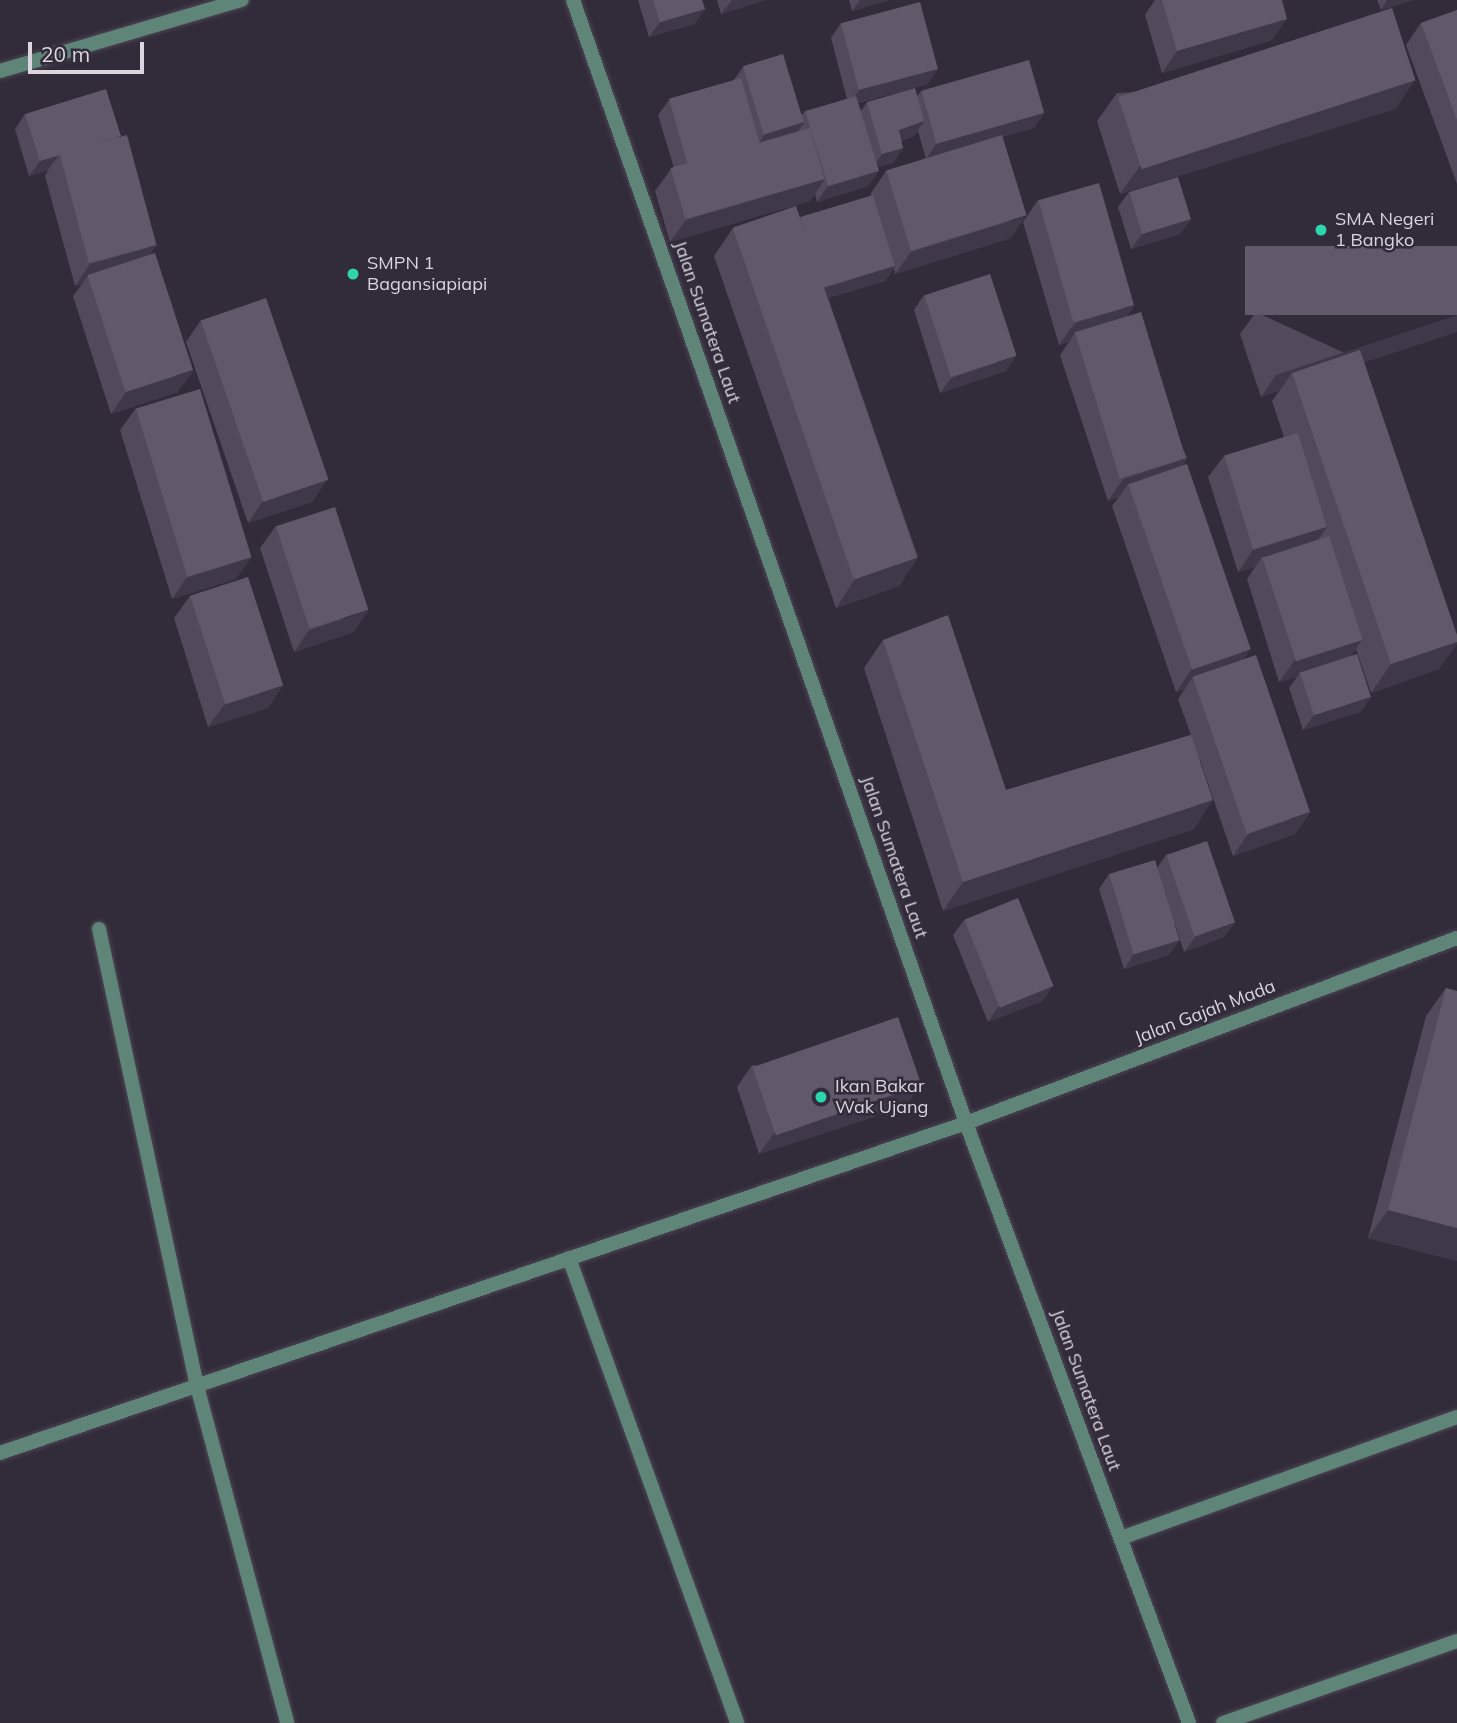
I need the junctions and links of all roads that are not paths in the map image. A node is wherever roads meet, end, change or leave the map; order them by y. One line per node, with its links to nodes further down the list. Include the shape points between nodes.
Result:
1 (242, 0): 3 (street)
2 (573, 0): 6 (street, Jalan Sumatera Laut)
3 (0, 71)
4 (99, 929): 8 (street)
5 (1457, 938): 6 (street, Jalan Gajah Mada)
6 (966, 1123): 7 (street, Jalan Gajah Mada); 11 (street, Jalan Sumatera Laut)
7 (569, 1258): 8 (street, Jalan Gajah Mada); 14 (street)
8 (197, 1386): 10 (street, Jalan Gajah Mada); 13 (street)
9 (1457, 1417): 11 (street)
10 (0, 1453)
11 (1121, 1538): 15 (street, Jalan Sumatera Laut)
12 (1457, 1640): 16 (street)
13 (287, 1723)
14 (737, 1723)
15 (1189, 1723)
16 (1223, 1723)

